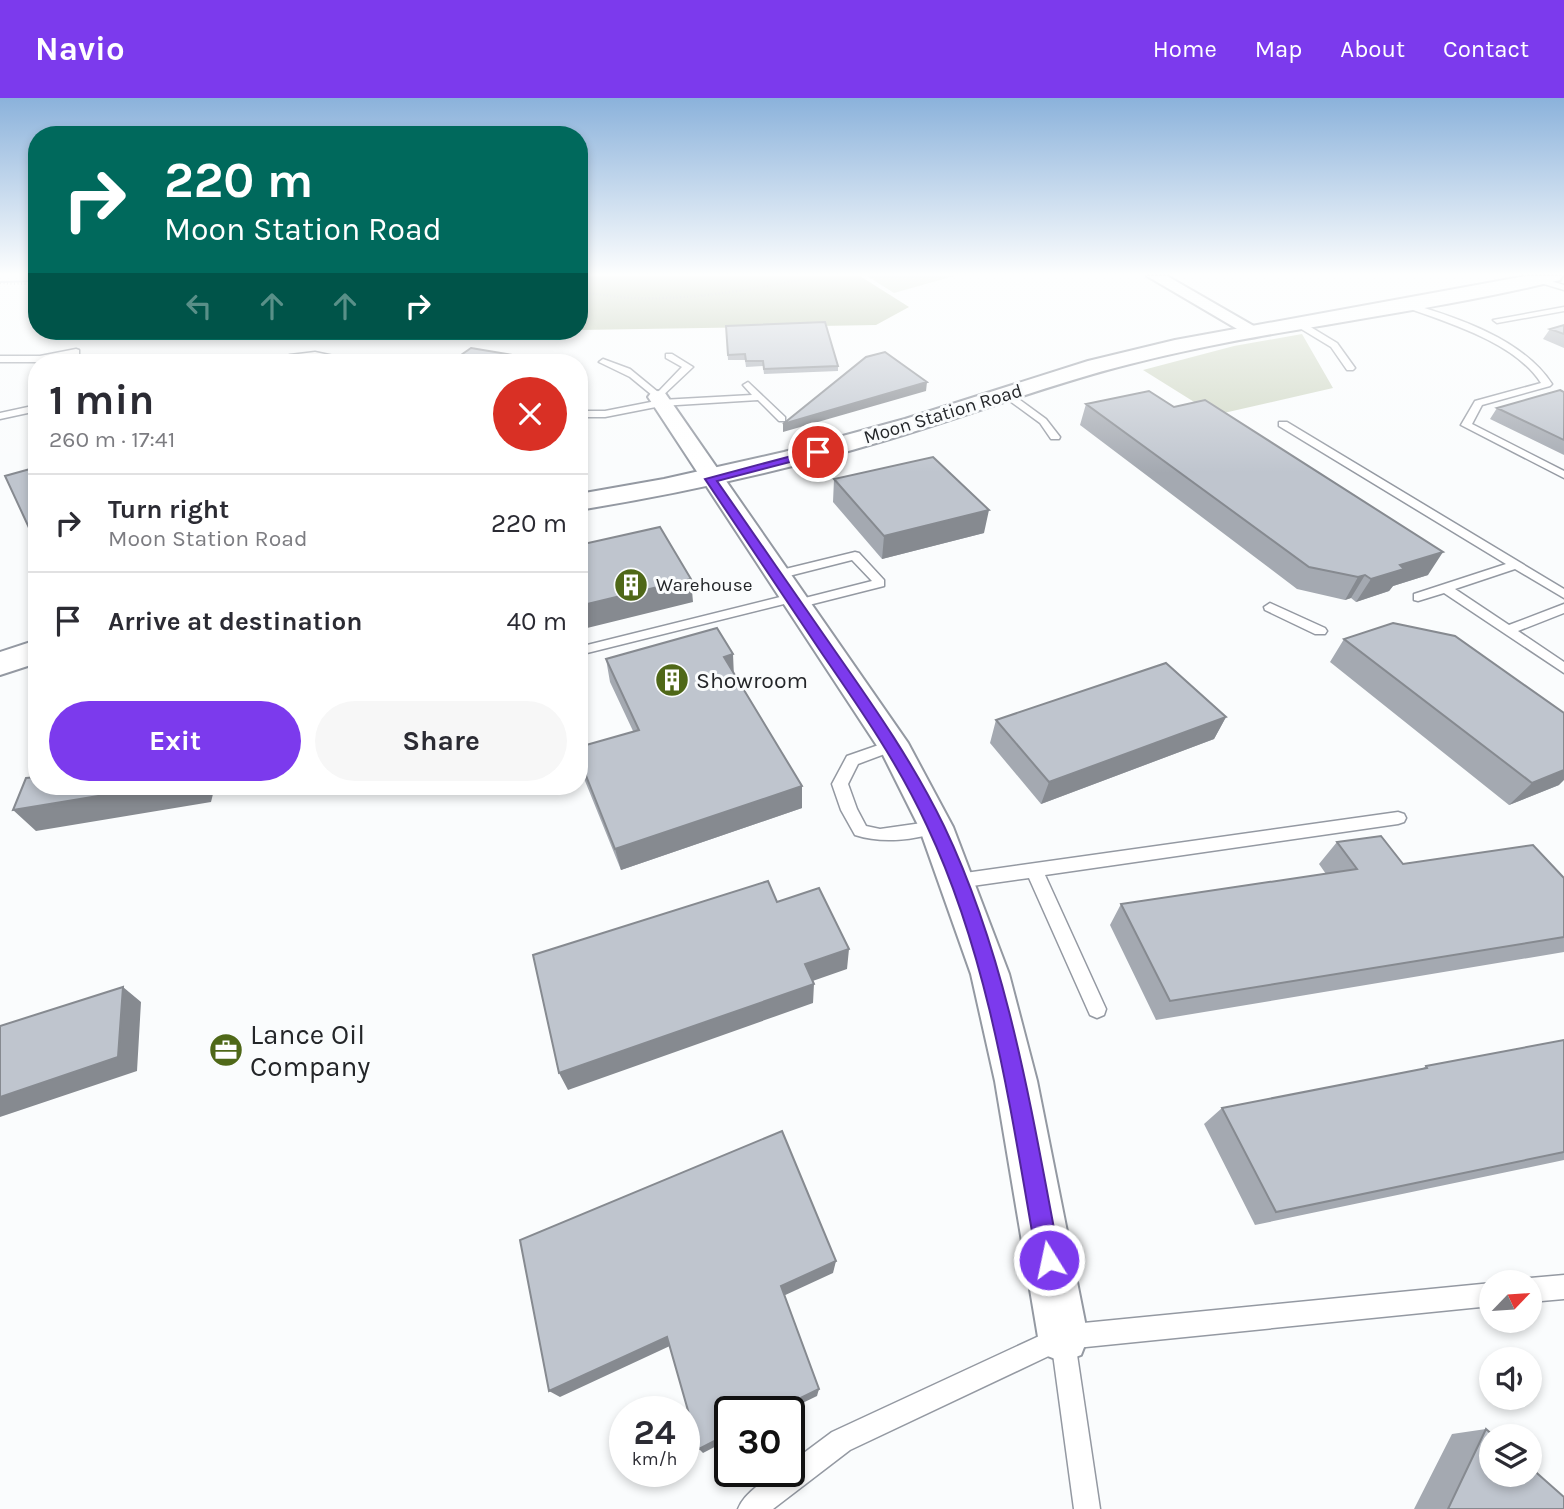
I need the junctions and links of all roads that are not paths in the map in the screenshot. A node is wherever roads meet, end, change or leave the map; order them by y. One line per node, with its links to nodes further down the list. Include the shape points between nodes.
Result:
1 (1197, 342): 12 (street, Moon Station Road, via 1117,360)
2 (1329, 342): 10 (lane)
3 (1493, 342): 21 (lane, via 1534,364 1552,385 1478,403 1466,425)
4 (76, 352): 5 (lane)
5 (66, 354)
6 (668, 356): 14 (lane, via 688,367)
7 (0, 359): 8 (lane)
8 (28, 359)
9 (603, 362): 14 (lane, via 623,367 641,379)
10 (1350, 368)
11 (748, 385): 13 (lane)
12 (1006, 394): 20 (lane, via 1043,421); 22 (street, Moon Station Road, via 838,447)
13 (759, 397): 14 (lane); 18 (lane)
14 (659, 400): 16 (lane); 22 (street)
15 (28, 410): 17 (lane)
16 (588, 414)
17 (0, 416)
18 (782, 419)
19 (1283, 424): 24 (lane)
20 (1055, 437)
21 (1564, 475)
22 (710, 479): 23 (street, Moon Station Road); 26 (street)
23 (588, 500)
24 (1516, 565): 25 (lane); 27 (lane)
25 (1444, 588): 28 (lane); 31 (lane)
26 (789, 592): 26 (lane, via 880,583 855,556); 33 (lane); 37 (street)
27 (1564, 594)
28 (1418, 597)
29 (1270, 607): 32 (lane)
30 (1564, 608): 31 (lane)
31 (1508, 630): 36 (lane)
32 (1320, 631)
33 (588, 648)
34 (28, 654): 35 (street)
35 (0, 664)
36 (1564, 668)
37 (892, 745): 39 (street); 39 (lane, via 852,760 840,784 849,810 861,831 880,835)
38 (1398, 818): 40 (lane)
39 (936, 827): 41 (street)
40 (1035, 872): 41 (lane); 42 (lane)
41 (958, 881): 46 (street, via 990,974 1013,1068)
42 (1097, 1009)
43 (1564, 1287): 44 (lane)
44 (1542, 1289)
45 (1479, 1295): 46 (lane)
46 (1063, 1337): 47 (lane, via 841,1441); 48 (lane)
47 (751, 1509)
48 (1087, 1509)

